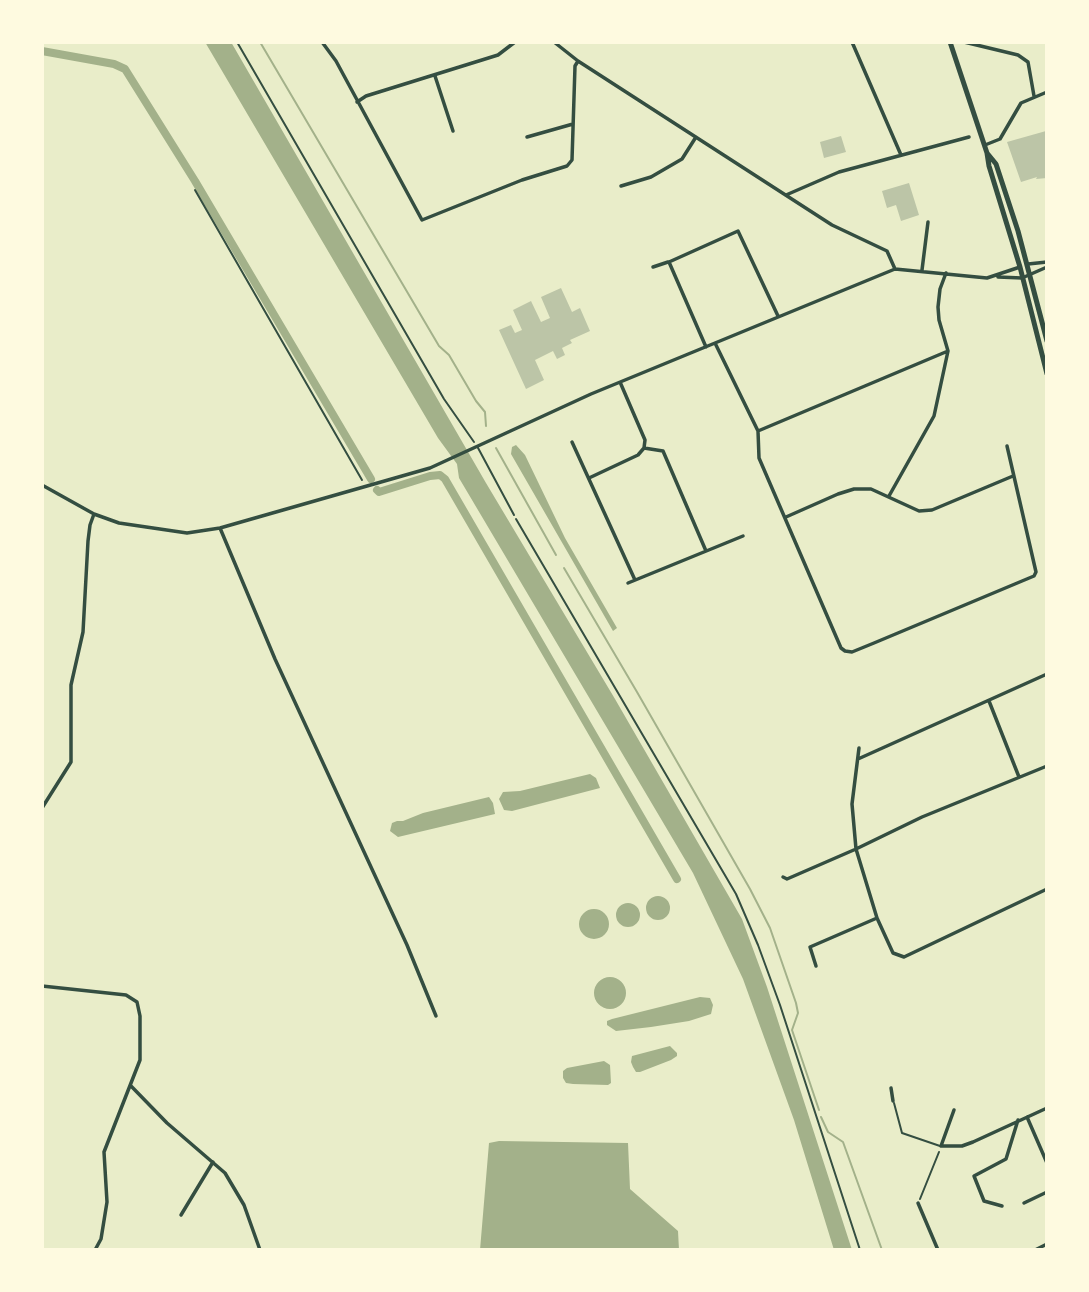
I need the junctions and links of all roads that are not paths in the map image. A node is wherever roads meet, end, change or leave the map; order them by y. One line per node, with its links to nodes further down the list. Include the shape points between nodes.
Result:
1 (322, 42): 11 (street)
2 (515, 42): 8 (street, via 498,55)
3 (554, 42): 7 (street)
4 (852, 42): 19 (street)
5 (964, 42): 10 (street, via 1018,55 1028,62)
6 (953, 43): 17 (main road)
7 (578, 61): 12 (street); 15 (street)
8 (435, 76): 11 (street); 13 (street)
9 (1047, 92): 10 (street)
10 (1034, 96): 17 (street, via 1021,103 1000,139)
11 (357, 102): 12 (street, via 422,220 567,166 572,160)
12 (573, 124): 14 (street)
13 (453, 131)
14 (527, 136)
15 (696, 137): 20 (street, via 682,159 651,177); 21 (street)
16 (969, 137): 19 (street)
17 (985, 145): 18 (main road)
18 (987, 153): 24 (main road, via 996,164); 27 (main road)
19 (901, 155): 21 (street, via 839,172)
20 (621, 186)
21 (786, 195): 28 (street, via 832,225 887,251)
22 (928, 222): 29 (street)
23 (668, 262): 26 (street); 34 (street, via 738,231); 37 (street)
24 (1027, 264): 25 (street); 27 (street); 31 (main road)
25 (1047, 265): 31 (street)
26 (653, 267)
27 (1020, 267): 32 (street); 33 (main road)
28 (895, 269): 29 (street); 34 (street)
29 (922, 270): 30 (street)
30 (946, 273): 32 (street); 38 (street, via 938,307)
31 (1030, 275): 33 (street); 35 (main road)
32 (996, 277): 33 (street)
33 (1022, 278): 39 (main road)
34 (778, 316): 36 (street)
35 (1047, 341)
36 (715, 343): 37 (street); 41 (street)
37 (706, 347): 40 (street)
38 (948, 351): 41 (street); 49 (street, via 934,416)
39 (1047, 373)
40 (620, 382): 43 (street); 45 (street, via 645,440)
41 (758, 431): 52 (street, via 759,458)
42 (572, 442): 47 (street)
43 (476, 445): 51 (lane); 53 (street, via 408,476)
44 (1007, 446): 46 (street)
45 (644, 448): 47 (street); 55 (street, via 663,451)
46 (1013, 476): 49 (street, via 932,510 919,511); 52 (street, via 1034,576 852,652 841,648)
47 (589, 478): 56 (street)
48 (42, 485): 50 (street)
49 (889, 496): 52 (street, via 854,489)
50 (94, 514): 53 (street, via 187,533); 64 (street, via 83,632 71,685 71,762)
51 (514, 515)
52 (786, 517)
53 (220, 528): 71 (street)
54 (743, 536): 55 (street)
55 (706, 551): 56 (street)
56 (635, 580): 57 (street)
57 (628, 583)
58 (1047, 674): 59 (street)
59 (988, 701): 61 (street); 63 (street)
60 (859, 748): 61 (street)
61 (858, 759): 65 (street, via 852,804)
62 (1047, 765): 63 (street)
63 (1019, 777): 65 (street)
64 (42, 808)
65 (856, 849): 66 (street); 68 (street)
66 (783, 877)
67 (1047, 889): 68 (street, via 904,957 893,953)
68 (877, 918): 69 (street, via 810,947)
69 (816, 966)
70 (42, 986): 72 (street, via 112,992 137,1002 140,1060)
71 (436, 1016)
72 (131, 1086): 80 (street); 88 (street, via 104,1152 107,1202)
73 (891, 1088): 74 (street)
74 (893, 1101): 79 (lane, via 902,1133)
75 (1047, 1108): 77 (street)
76 (954, 1110): 79 (street)
77 (1027, 1116): 78 (street); 81 (street)
78 (1018, 1120): 79 (street, via 962,1146); 85 (street, via 1006,1159 974,1176 984,1201)
79 (941, 1146)
80 (213, 1162): 86 (street); 89 (street, via 225,1172 244,1205)
81 (1047, 1163)
82 (1047, 1192): 84 (street)
83 (918, 1203): 90 (street)
84 (1024, 1203)
85 (1002, 1206)
86 (181, 1215)
87 (1047, 1244): 91 (street)
88 (95, 1250)
89 (260, 1250)
90 (938, 1250)
91 (1035, 1250)

